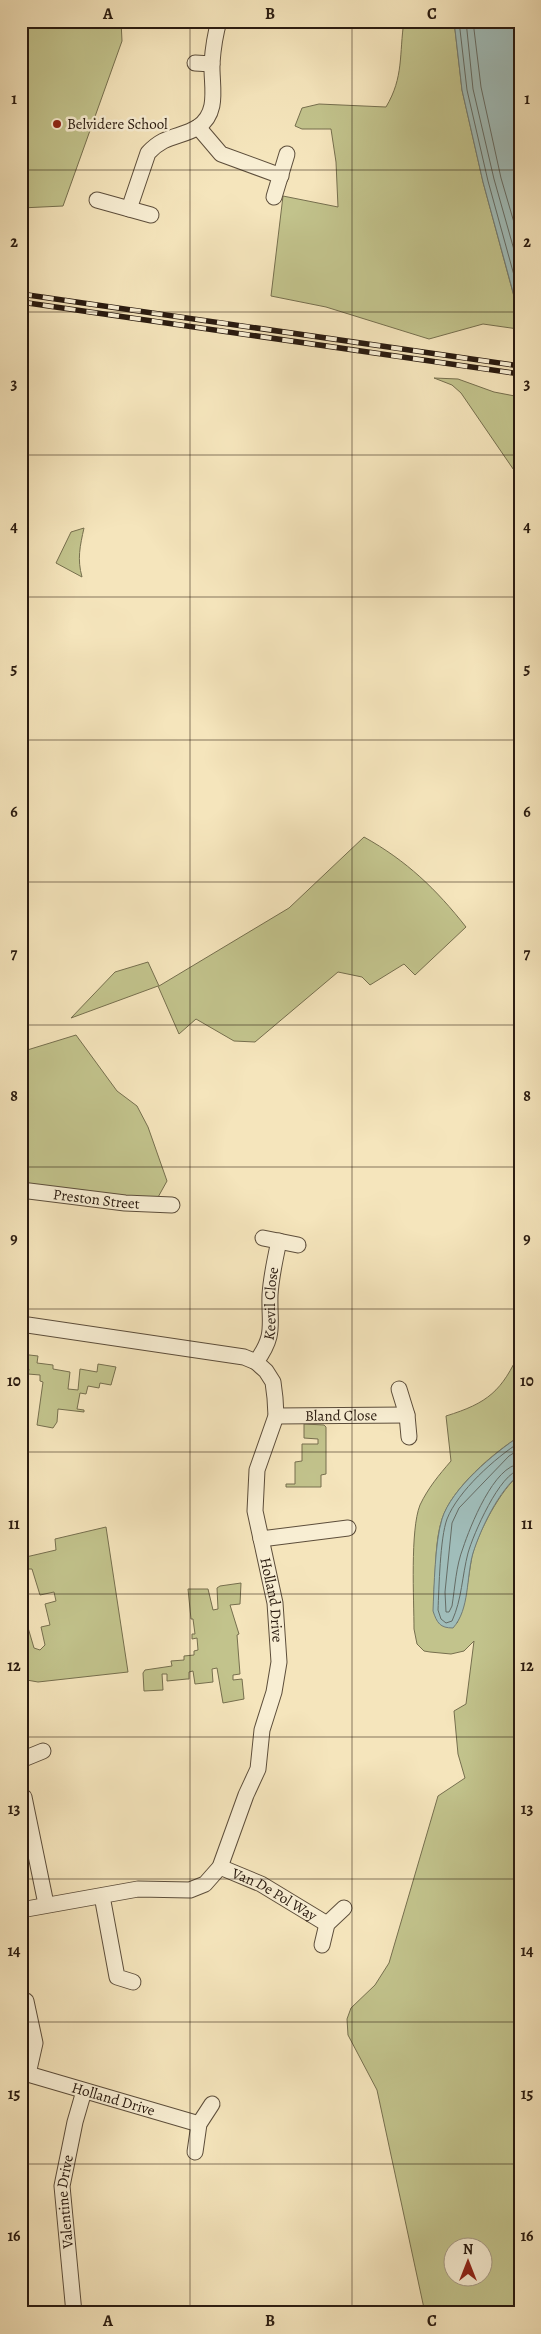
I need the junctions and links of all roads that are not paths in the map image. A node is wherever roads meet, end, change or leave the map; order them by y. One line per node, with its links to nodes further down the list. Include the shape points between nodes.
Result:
1 (219, 21): 3 (street)
2 (195, 63): 3 (street)
3 (212, 64): 4 (street, via 212,107)
4 (198, 127): 6 (street, via 221,154); 9 (street, via 167,138 148,153)
5 (287, 154): 6 (street)
6 (281, 176): 7 (street)
7 (274, 197)
8 (96, 200): 9 (street)
9 (129, 209): 10 (street)
10 (151, 215)
11 (21, 1190): 12 (street, Preston Street, via 124,1203)
12 (172, 1205)
13 (263, 1238): 14 (street)
14 (279, 1241): 15 (street); 17 (street, Keevil Close, via 270,1296 272,1330 265,1350)
15 (298, 1245)
16 (21, 1324): 17 (street, via 244,1357)
17 (256, 1362): 20 (street, Holland Drive, via 273,1382)
18 (399, 1389): 19 (street)
19 (407, 1415): 20 (street, Bland Close); 21 (street)
20 (276, 1416): 23 (street, Holland Drive, via 257,1470 255,1511)
21 (410, 1437)
22 (348, 1528): 23 (street)
23 (261, 1539): 27 (street, Holland Drive, via 277,1617 277,1675 262,1730 258,1769)
24 (44, 1751): 25 (street)
25 (21, 1760)
26 (24, 1797): 29 (street)
27 (220, 1867): 28 (street, Holland Drive, via 205,1884 190,1890 138,1889); 32 (street, Van De Pol Way, via 261,1884)
28 (102, 1896): 29 (street, Holland Drive); 34 (street, via 117,1977)
29 (46, 1904): 31 (street, Holland Drive)
30 (344, 1908): 32 (street, Van De Pol Way)
31 (21, 1910)
32 (327, 1924): 33 (street, Van De Pol Way)
33 (322, 1945)
34 (133, 1982)
35 (26, 2001): 36 (street, Holland Drive, via 35,2043)
36 (25, 2074): 37 (street, Holland Drive)
37 (84, 2091): 39 (street, Holland Drive); 41 (street, Valentine Drive, via 62,2186)
38 (212, 2104): 39 (street)
39 (199, 2124): 40 (street)
40 (195, 2152)
41 (74, 2313)

